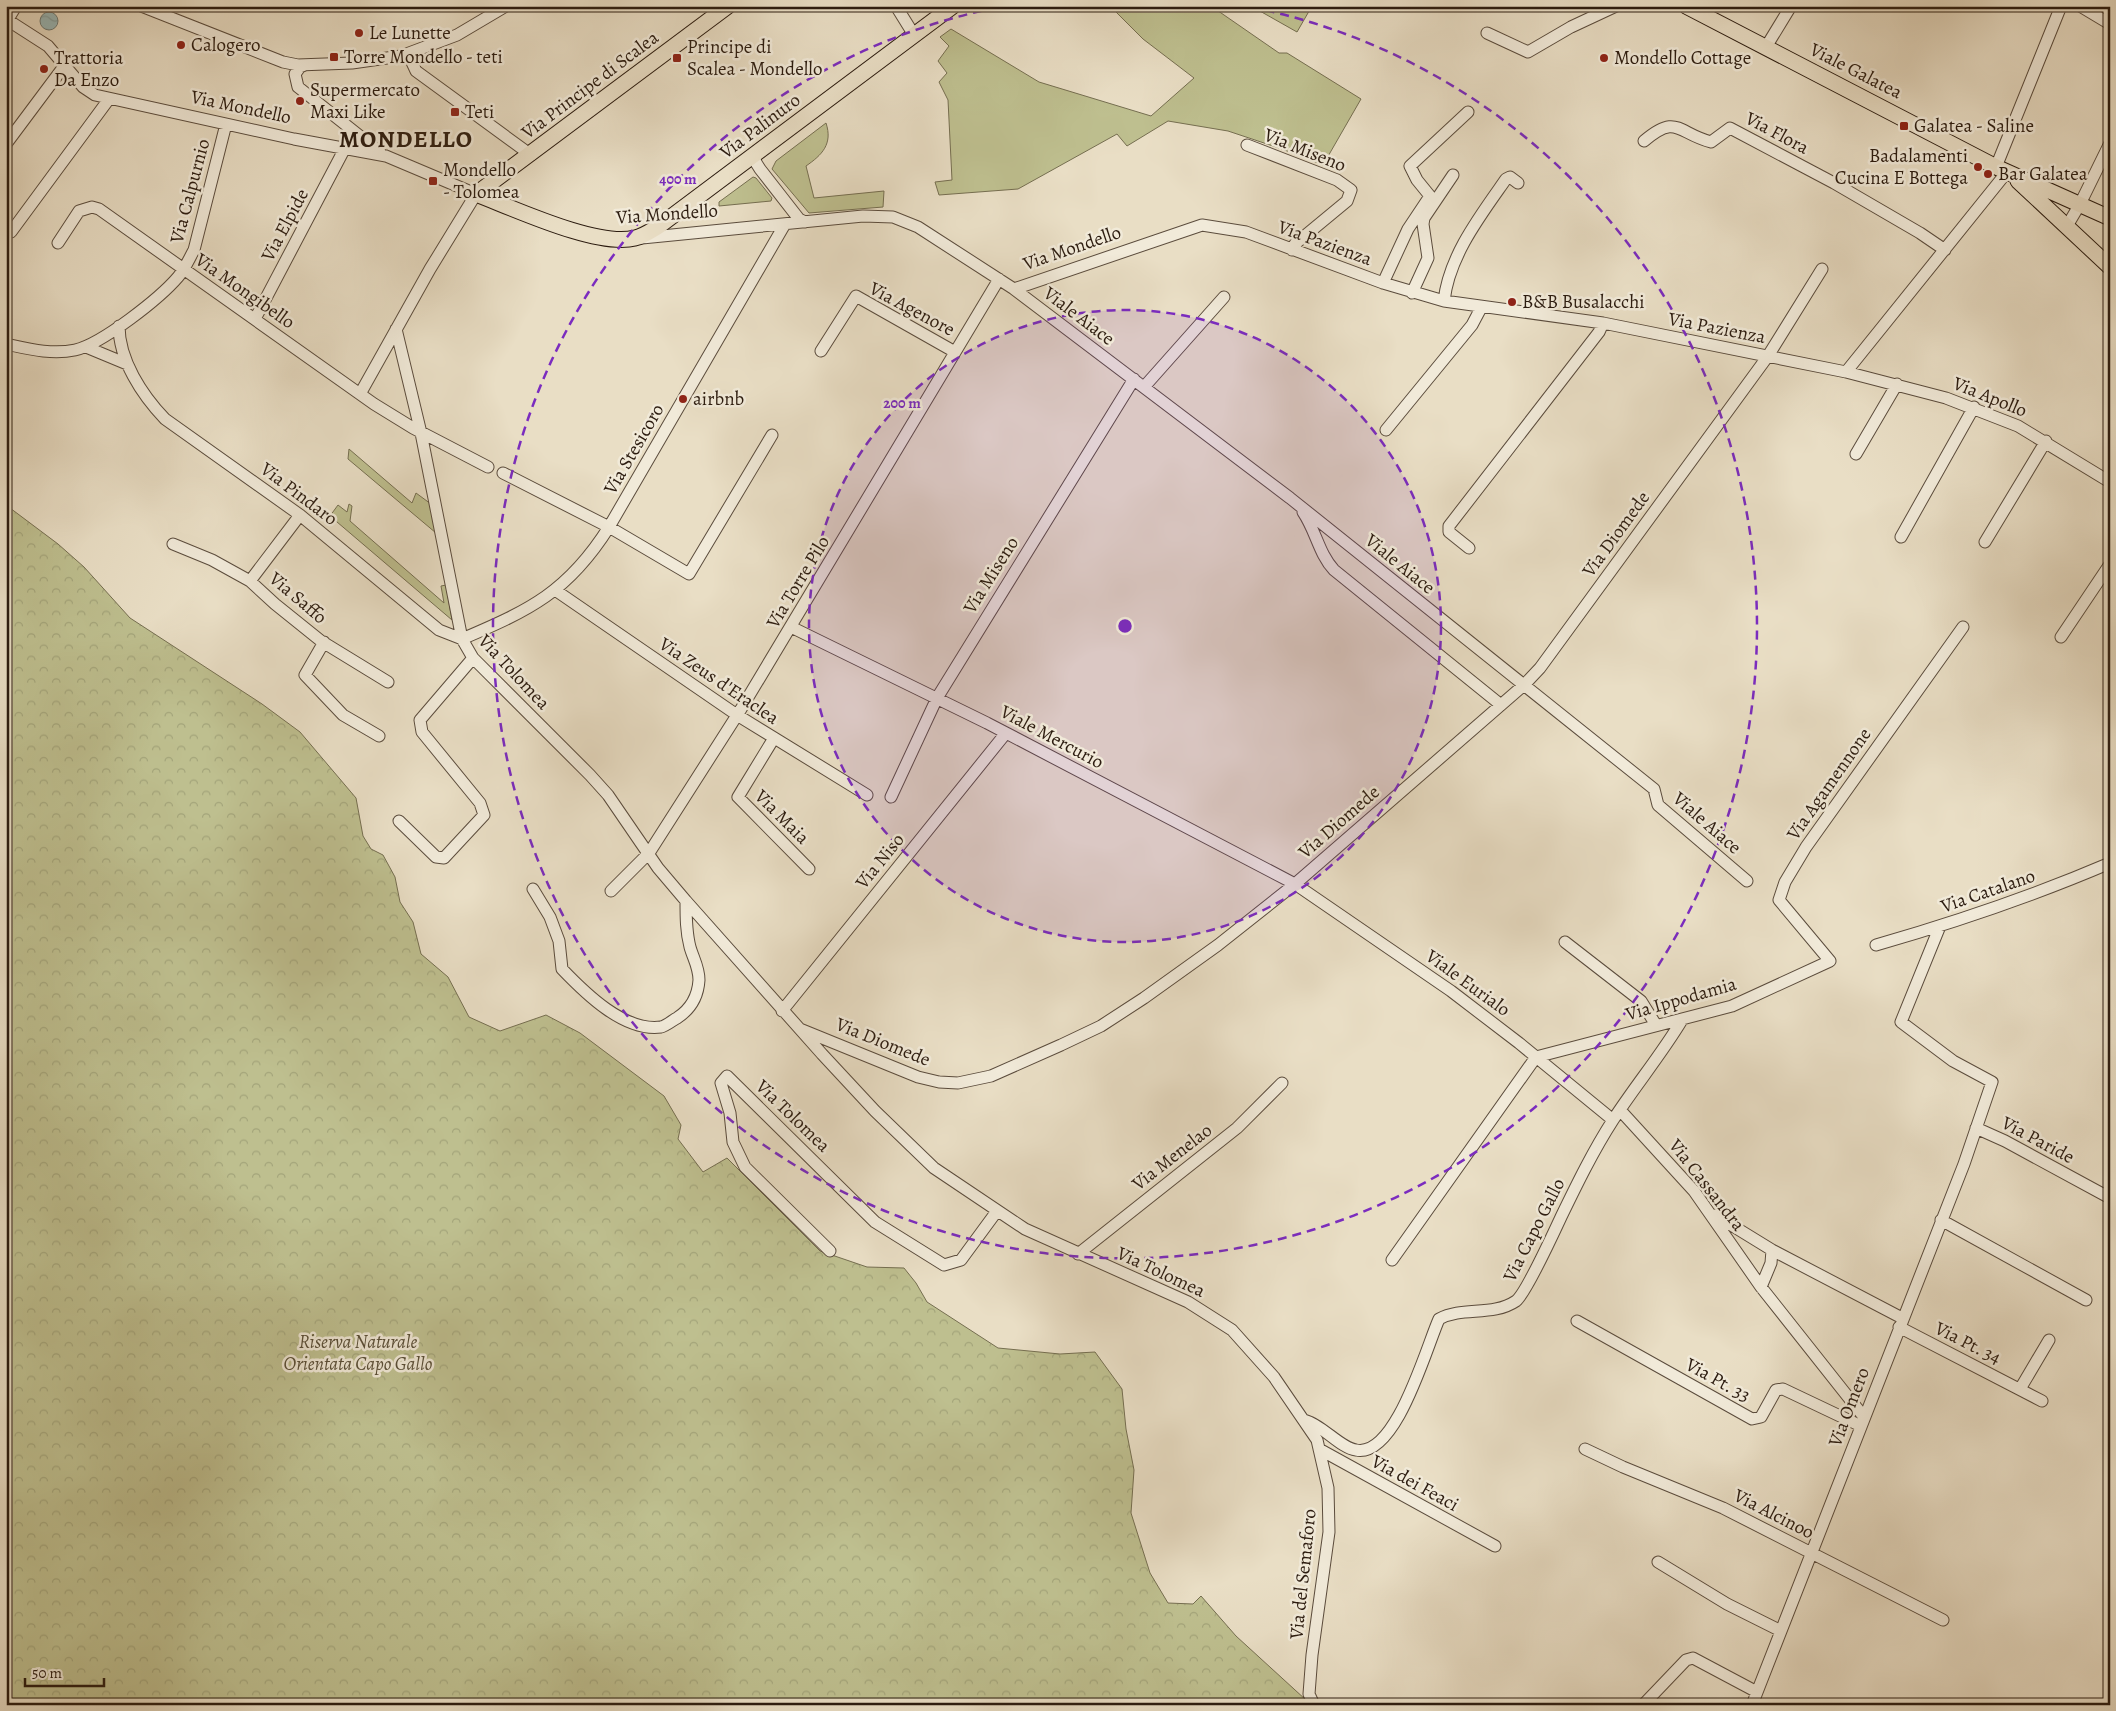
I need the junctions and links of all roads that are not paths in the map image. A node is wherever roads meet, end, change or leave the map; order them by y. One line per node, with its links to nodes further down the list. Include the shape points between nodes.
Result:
1 (16, 6): 12 (street)
2 (141, 6): 19 (street, via 283,62)
3 (506, 6): 17 (street, via 457,35)
4 (728, 6): 28 (main road, Via Principe di Scalea)
5 (896, 6): 15 (street)
6 (953, 6): 15 (main road, Via Palinuro)
7 (1616, 6): 14 (street, via 1528,52)
8 (1686, 6): 16 (main road, Viale Galatea)
9 (1790, 6): 16 (street)
10 (2061, 6): 31 (street)
11 (2080, 6): 13 (street)
12 (7, 19): 18 (street, via 48,46)
13 (2110, 24)
14 (1487, 33)
15 (914, 35): 29 (main road, Via Palinuro)
16 (1766, 47): 31 (main road, Viale Galatea)
17 (420, 49): 19 (street, via 376,61); 28 (street, via 410,58 416,71)
18 (66, 65): 20 (street, Via Mondello, via 83,87); 25 (street)
19 (305, 65): 30 (street, via 295,74 295,82 300,89)
20 (109, 99): 22 (street, Via Mondello); 40 (street)
21 (1468, 112): 50 (street, via 1410,166 1430,196 1408,229)
22 (226, 124): 27 (street, Via Mondello); 47 (street, Via Calpurnio, via 194,250)
23 (1644, 140): 45 (street, Via Flora, via 1665,126 1674,125 1694,138 1711,142 1730,128 1911,228)
24 (2110, 143): 35 (street)
25 (6, 144)
26 (1247, 145): 44 (street, Via Miseno, via 1337,180 1351,190 1347,201)
27 (345, 148): 30 (street, Via Mondello); 56 (street, Via Elpide)
28 (531, 155): 34 (main road, Via Principe di Scalea)
29 (756, 155): 37 (street, via 755,162 760,169 799,219); 42 (main road, Via Palinuro, via 659,226)
30 (386, 156): 34 (street, Via Mondello)
31 (2002, 169): 35 (main road); 39 (main road); 45 (street)
32 (1453, 175): 52 (street, via 1424,218 1428,258)
33 (1518, 183): 54 (street, via 1510,177 1506,179 1468,238 1449,271)
34 (476, 194): 42 (main road, Via Mondello, via 586,234 618,240); 59 (street)
35 (2080, 204): 36 (main road); 39 (street)
36 (2110, 218)
37 (805, 222): 38 (street, Via Mondello); 49 (street, Via Mondello, via 863,216 893,217 935,237)
38 (785, 224): 42 (street, Via Mondello); 82 (street, Via Stesicoro)
39 (2067, 226): 46 (main road)
40 (11, 232)
41 (1246, 232): 44 (street, Via Pazienza); 51 (street, Via Mondello, via 1202,225)
42 (635, 238)
43 (58, 243): 47 (street, Via Mongibello, via 74,216 92,207)
44 (1292, 250): 50 (street, Via Pazienza)
45 (1944, 250): 66 (street)
46 (2110, 266)
47 (184, 269): 56 (street, Via Mongibello); 58 (street, Via Calpurnio, via 168,288)
48 (1822, 269): 64 (street, Via Diomede)
49 (999, 279): 51 (street, Via Mondello); 63 (street, Via Torre Pilo)
50 (1383, 283): 52 (street, Via Pazienza)
51 (1014, 289): 67 (street, Viale Aiace)
52 (1412, 293): 54 (street, Via Pazienza)
53 (1224, 297): 69 (street)
54 (1444, 301): 55 (street, Via Pazienza)
55 (1481, 308): 57 (street, Via Pazienza); 72 (street, via 1472,325)
56 (255, 318): 70 (street, Via Mongibello)
57 (1603, 322): 64 (street, Via Pazienza); 86 (street, via 1599,332 1449,526 1450,532)
58 (119, 326): 61 (street, Via Calpurnio); 65 (street, Via Pindaro)
59 (396, 329): 70 (street); 73 (street, Via Tolomea)
60 (6, 344): 61 (street, Via Calpurnio, via 54,352)
61 (86, 347): 65 (street)
62 (821, 351): 63 (street, Via Agenore, via 856,296)
63 (956, 352): 90 (street, Via Torre Pilo)
64 (1768, 356): 66 (street, Via Pazienza); 97 (street, Via Diomede, via 1540,668)
65 (127, 364): 81 (street, Via Pindaro, via 165,419)
66 (1846, 372): 68 (street, Via Apollo)
67 (1134, 379): 69 (street, Viale Aiace); 98 (street, Via Miseno)
68 (1897, 384): 71 (street, Via Apollo); 76 (street)
69 (1144, 387): 80 (street, Viale Aiace)
70 (360, 394): 73 (street, Via Mongibello)
71 (1974, 407): 75 (street, Via Apollo); 83 (street)
72 (1386, 430)
73 (421, 433): 77 (street, Via Mongibello); 93 (street, Via Tolomea)
74 (772, 435): 82 (street, via 689,574)
75 (2046, 441): 79 (street, Via Apollo); 84 (street)
76 (1856, 454)
77 (488, 467)
78 (503, 473): 82 (street)
79 (2110, 482)
80 (1290, 498): 97 (street, Viale Aiace); 99 (street, via 1309,521 1324,556 1334,570)
81 (300, 515): 88 (street, Via Saffo); 93 (street, Via Pindaro, via 440,630)
82 (609, 527): 89 (street, Via Stesicoro, via 583,565)
83 (1901, 537)
84 (1985, 542)
85 (173, 544): 88 (street, Via Saffo)
86 (1469, 548)
87 (2110, 564): 92 (street)
88 (250, 581): 94 (street, Via Saffo)
89 (555, 590): 93 (street, Via Stesicoro, via 517,614); 100 (street, Via Zeus d'Eraclea)
90 (792, 627): 98 (street, Viale Mercurio); 100 (street, Via Torre Pilo)
91 (1963, 627): 118 (street, Via Agamennone, via 1843,794 1785,882 1779,900)
92 (2062, 637)
93 (462, 639): 95 (street, Via Tolomea)
94 (324, 642): 96 (street, Via Saffo); 102 (street, Via Saffo, via 305,675 343,715)
95 (473, 658): 106 (street, via 420,720 422,732 480,803 484,815 444,858 436,856); 107 (street, Via Tolomea, via 602,788)
96 (388, 682)
97 (1524, 685): 99 (street, Via Diomede); 110 (street, Viale Aiace, via 1654,789 1658,805)
98 (937, 698): 101 (street, Viale Mercurio); 105 (street, Via Miseno)
99 (1501, 705): 111 (street, Via Diomede)
100 (737, 716): 103 (street, Via Zeus d'Eraclea); 107 (street, Via Torre Pilo)
101 (1006, 733): 111 (street, Viale Mercurio); 119 (street, Via Niso)
102 (379, 736)
103 (774, 738): 104 (street, Via Zeus d'Eraclea); 109 (street, Via Maia, via 738,797)
104 (867, 795)
105 (891, 797)
106 (399, 821)
107 (649, 853): 113 (street, Via Torre Pilo); 114 (street, Via Tolomea)
108 (2110, 863): 115 (street, Via Catalano, via 2052,888)
109 (809, 869)
110 (1747, 881)
111 (1295, 884): 122 (street, Via Diomede, via 1212,950 1115,1016 1061,1045 991,1076 939,1082 891,1067); 123 (street, Viale Eurialo, via 1451,991)
112 (532, 889): 114 (street, via 550,917 566,973 613,1014 631,1024 662,1027 688,1012 695,999 699,979 686,928)
113 (610, 891)
114 (686, 902): 119 (street, Via Tolomea)
115 (1940, 926): 117 (street, Via Catalano); 127 (street, Via Omero, via 1901,1022 1953,1061 1992,1082)
116 (1564, 942): 121 (street, via 1641,1001)
117 (1876, 945)
118 (1830, 961): 120 (street, Via Ippodamia, via 1732,1006)
119 (782, 1010): 122 (street, Via Tolomea)
120 (1682, 1020): 121 (street, Via Ippodamia); 125 (street, Via Capo Gallo, via 1663,1052)
121 (1656, 1025): 123 (street, Via Ippodamia)
122 (798, 1029): 130 (street, Via Tolomea, via 934,1168)
123 (1536, 1056): 126 (street, Viale Eurialo); 135 (street)
124 (1282, 1083): 134 (street, Via Menelao, via 1238,1128)
125 (1620, 1110): 126 (street, Via Capo Gallo); 128 (street, Via Cassandra)
126 (1613, 1120): 143 (street, Via Capo Gallo, via 1592,1154 1518,1300 1501,1308 1449,1314 1439,1319 1401,1415 1380,1441 1370,1450 1355,1450 1316,1423)
127 (1977, 1125): 129 (street, Via Paride); 131 (street, Via Omero)
128 (1694, 1191): 132 (street, via 1718,1218); 136 (street, Via Cassandra)
129 (2110, 1198)
130 (997, 1211): 133 (street, Via Tolomea, via 960,1260 944,1265 875,1222 728,1076 721,1083 730,1113 733,1142 745,1167); 134 (street, Via Tolomea, via 1025,1230)
131 (1941, 1220): 137 (street); 139 (street, Via Omero)
132 (1772, 1250): 136 (street, via 1771,1263); 139 (street)
133 (830, 1251)
134 (1078, 1254): 143 (street, Via Tolomea, via 1188,1302 1232,1330 1274,1377)
135 (1392, 1260)
136 (1761, 1287): 144 (street)
137 (2086, 1300)
138 (1577, 1321): 144 (street, Via Pt. 33, via 1752,1419 1761,1417 1776,1390 1783,1389)
139 (1901, 1322): 141 (street, Via Pt. 34); 144 (street, Via Omero)
140 (2049, 1340): 141 (street)
141 (2020, 1389): 142 (street, Via Pt. 34)
142 (2042, 1401)
143 (1304, 1420): 146 (street, Via del Semaforo)
144 (1863, 1421): 148 (street, Via Omero)
145 (1585, 1448): 148 (street, Via Alcinoo, via 1723,1508)
146 (1320, 1449): 147 (street, Via dei Feaci); 153 (street, Via del Semaforo, via 1328,1488 1329,1532 1312,1655 1309,1694)
147 (1495, 1546)
148 (1811, 1553): 150 (street, Via Alcinoo); 151 (street, Via Omero)
149 (1658, 1562): 151 (street, via 1727,1604)
150 (1943, 1620)
151 (1781, 1631): 152 (street, Via Omero)
152 (1757, 1692): 154 (street, via 1693,1658 1686,1660); 155 (street, Via Omero)
153 (1314, 1705)
154 (1642, 1705)
155 (1752, 1705)

